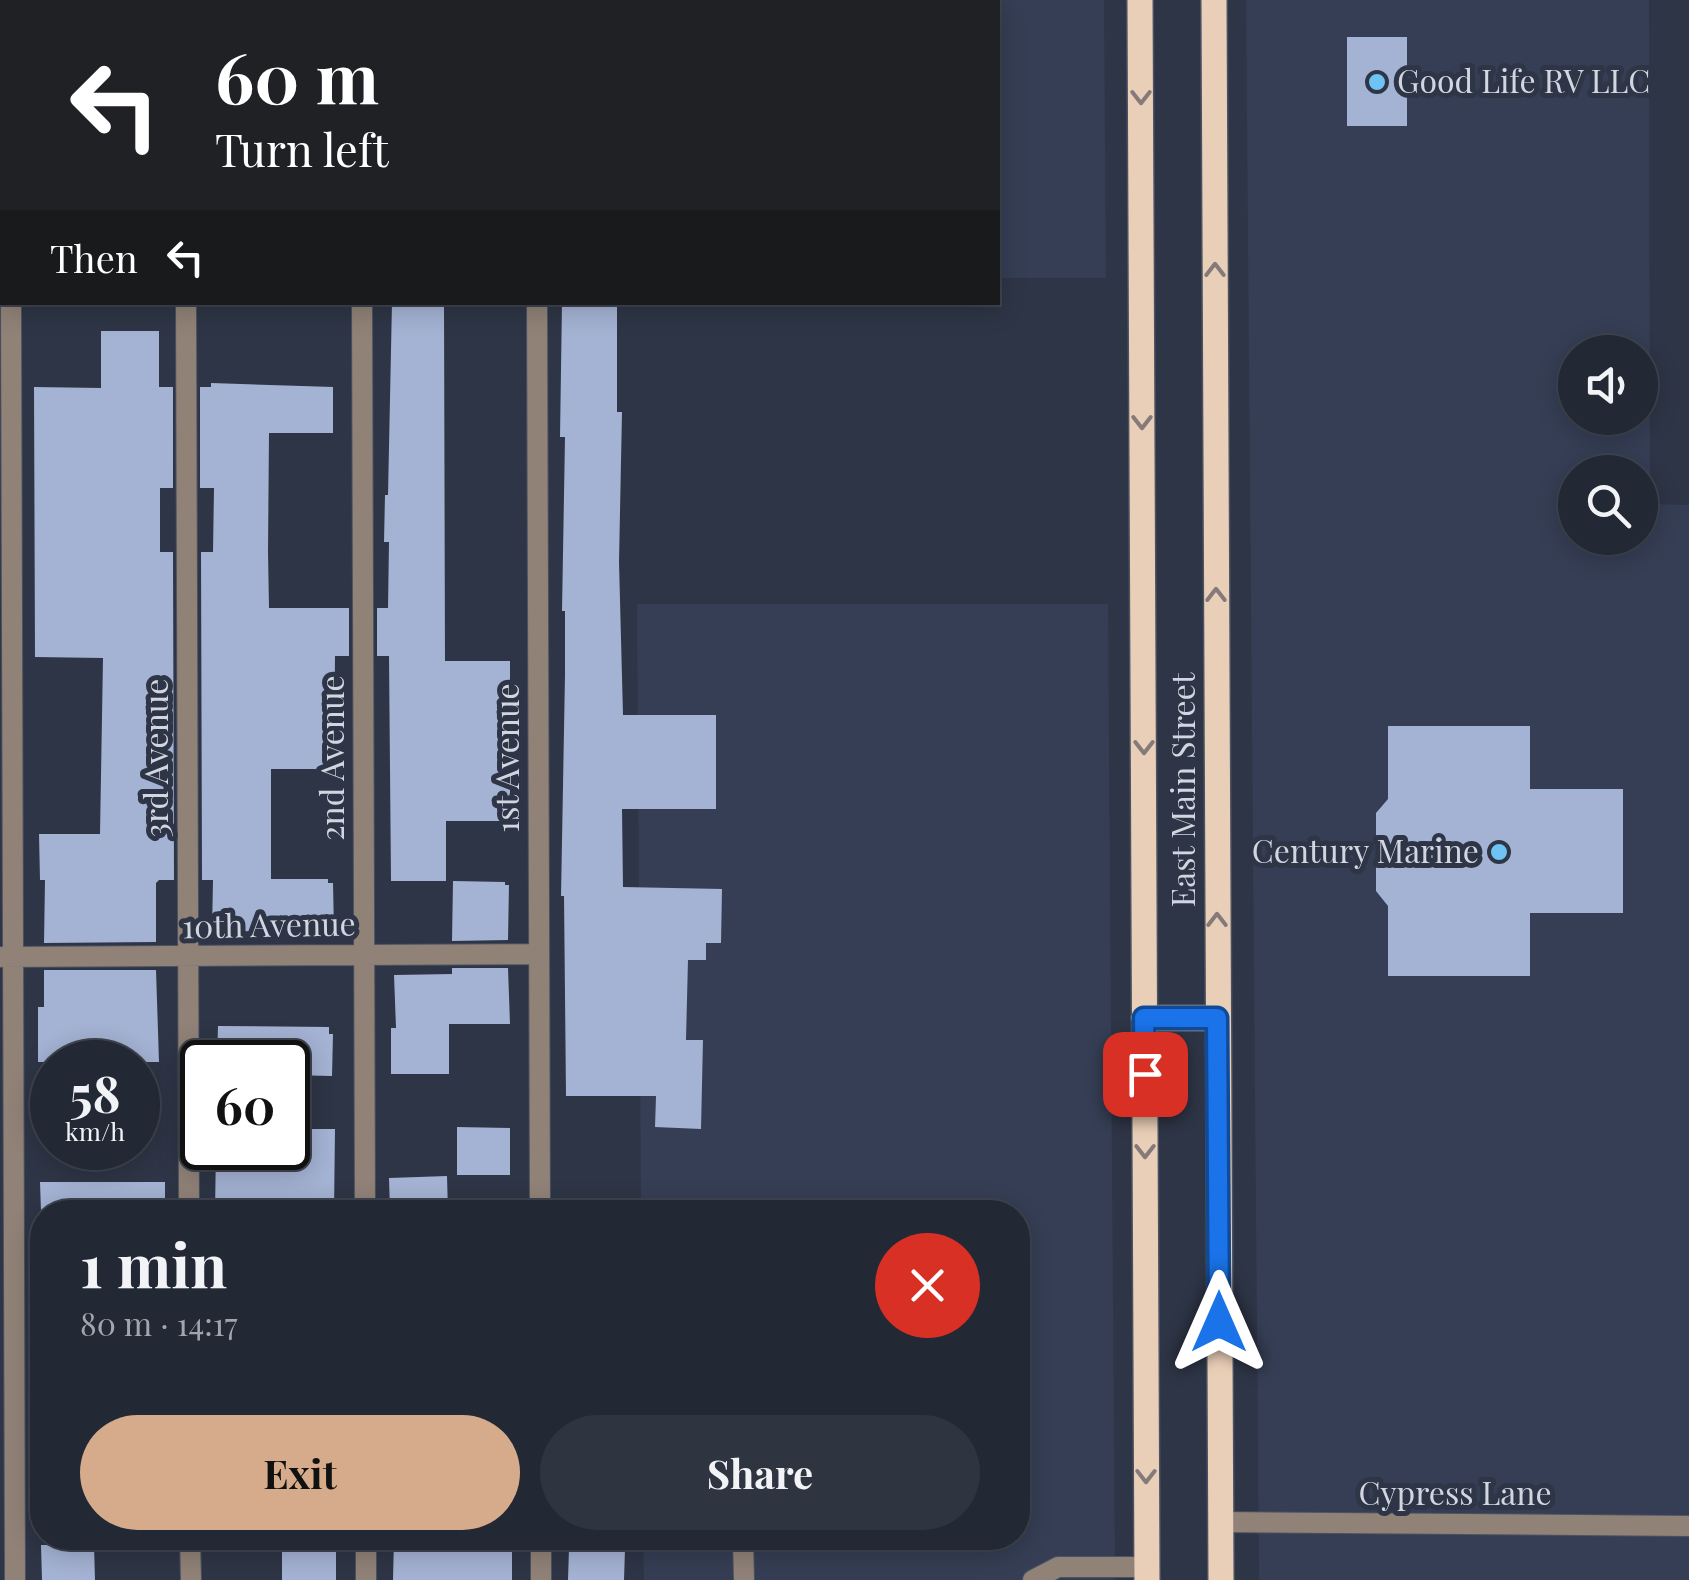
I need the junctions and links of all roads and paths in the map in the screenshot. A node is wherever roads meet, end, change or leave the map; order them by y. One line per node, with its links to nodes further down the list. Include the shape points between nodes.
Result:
1 (1140, 0): 11 (main road, East Main Street, one-way to 11)
2 (1214, 0): 12 (main road, East Main Street, one-way to 2)
3 (12, 305): 10 (lane)
4 (186, 305): 9 (lane, 3rd Avenue)
5 (362, 305): 7 (lane, 2nd Avenue)
6 (537, 305): 8 (lane, 1st Avenue)
7 (364, 954): 8 (lane, 10th Avenue); 9 (lane, 10th Avenue); 14 (lane, 2nd Avenue)
8 (539, 954): 15 (lane, 1st Avenue)
9 (188, 956): 10 (lane, 10th Avenue); 13 (lane, 3rd Avenue)
10 (6, 957): 23 (lane)
11 (1144, 1018): 12 (main road); 22 (main road, East Main Street, one-way to 22)
12 (1217, 1018): 16 (main road, East Main Street)
13 (189, 1200)
14 (365, 1200)
15 (540, 1200)
16 (1221, 1522): 17 (lane, Cypress Lane); 29 (main road, East Main Street)
17 (1689, 1526)
18 (190, 1550): 24 (lane)
19 (366, 1550): 25 (lane)
20 (541, 1550): 26 (lane)
21 (743, 1550): 27 (lane)
22 (1147, 1574): 28 (lane, via 1058,1568)
23 (15, 1580)
24 (190, 1580)
25 (366, 1580)
26 (541, 1580)
27 (744, 1580)
28 (1033, 1580)
29 (1222, 1580)

